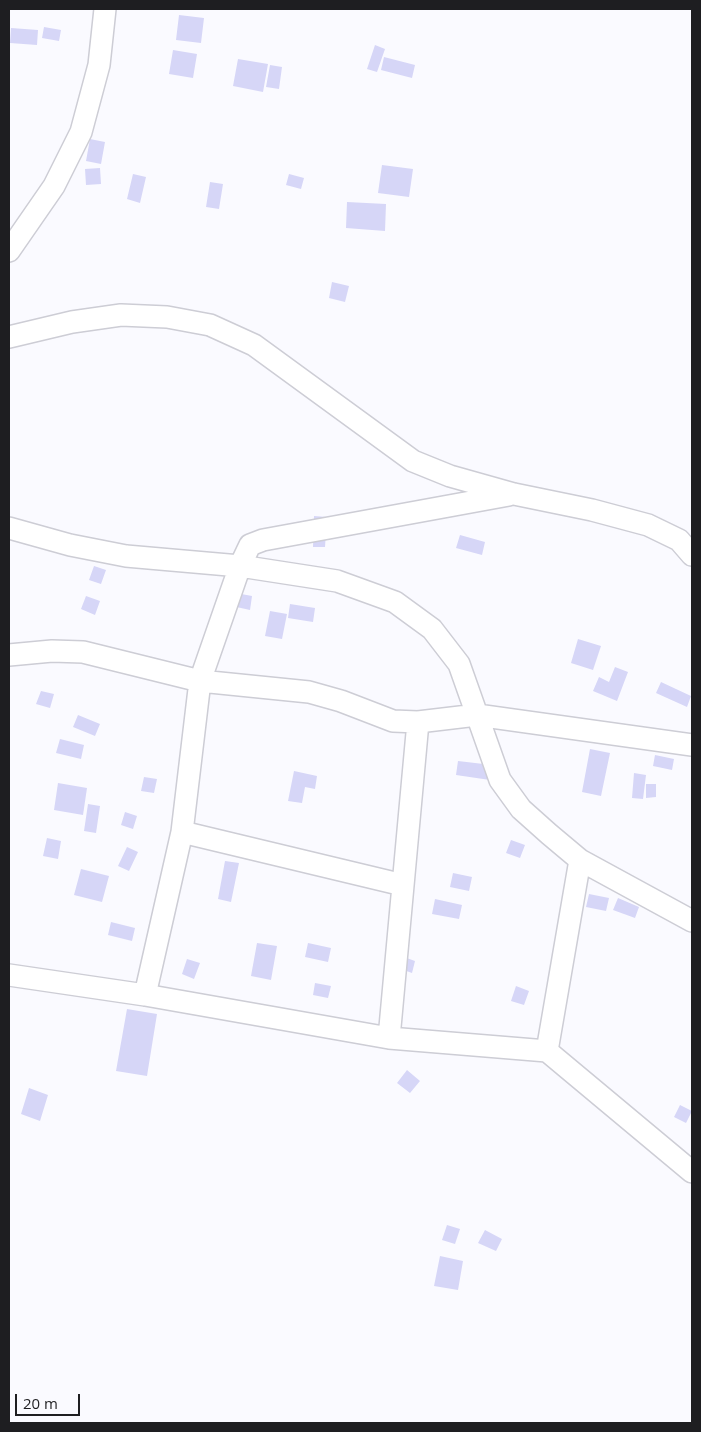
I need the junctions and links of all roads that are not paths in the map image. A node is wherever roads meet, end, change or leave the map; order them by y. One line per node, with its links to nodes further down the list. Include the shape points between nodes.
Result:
1 (105, 9): 2 (street, via 98,65 81,132 54,186)
2 (9, 251)
3 (9, 337): 4 (street, via 72,322 122,315 167,317 210,326 254,345 413,460 450,476)
4 (514, 494): 6 (street, via 648,525 679,540); 7 (street, via 263,540 250,545)
5 (9, 528): 7 (street, via 70,546 126,556)
6 (692, 555)
7 (240, 566): 9 (street); 10 (street, via 337,581 395,602 432,629 459,664)
8 (9, 654): 9 (street, via 83,652)
9 (200, 681): 11 (street, via 309,692 393,721); 13 (street)
10 (477, 714): 11 (street); 12 (street); 14 (street, via 500,780 521,809)
11 (418, 722): 15 (street)
12 (692, 745)
13 (182, 832): 15 (street); 18 (street)
14 (580, 860): 16 (street); 20 (street)
15 (403, 885): 19 (street)
16 (692, 921)
17 (9, 975): 18 (street)
18 (145, 995): 19 (street)
19 (388, 1038): 20 (street)
20 (547, 1051): 21 (street)
21 (692, 1172)

